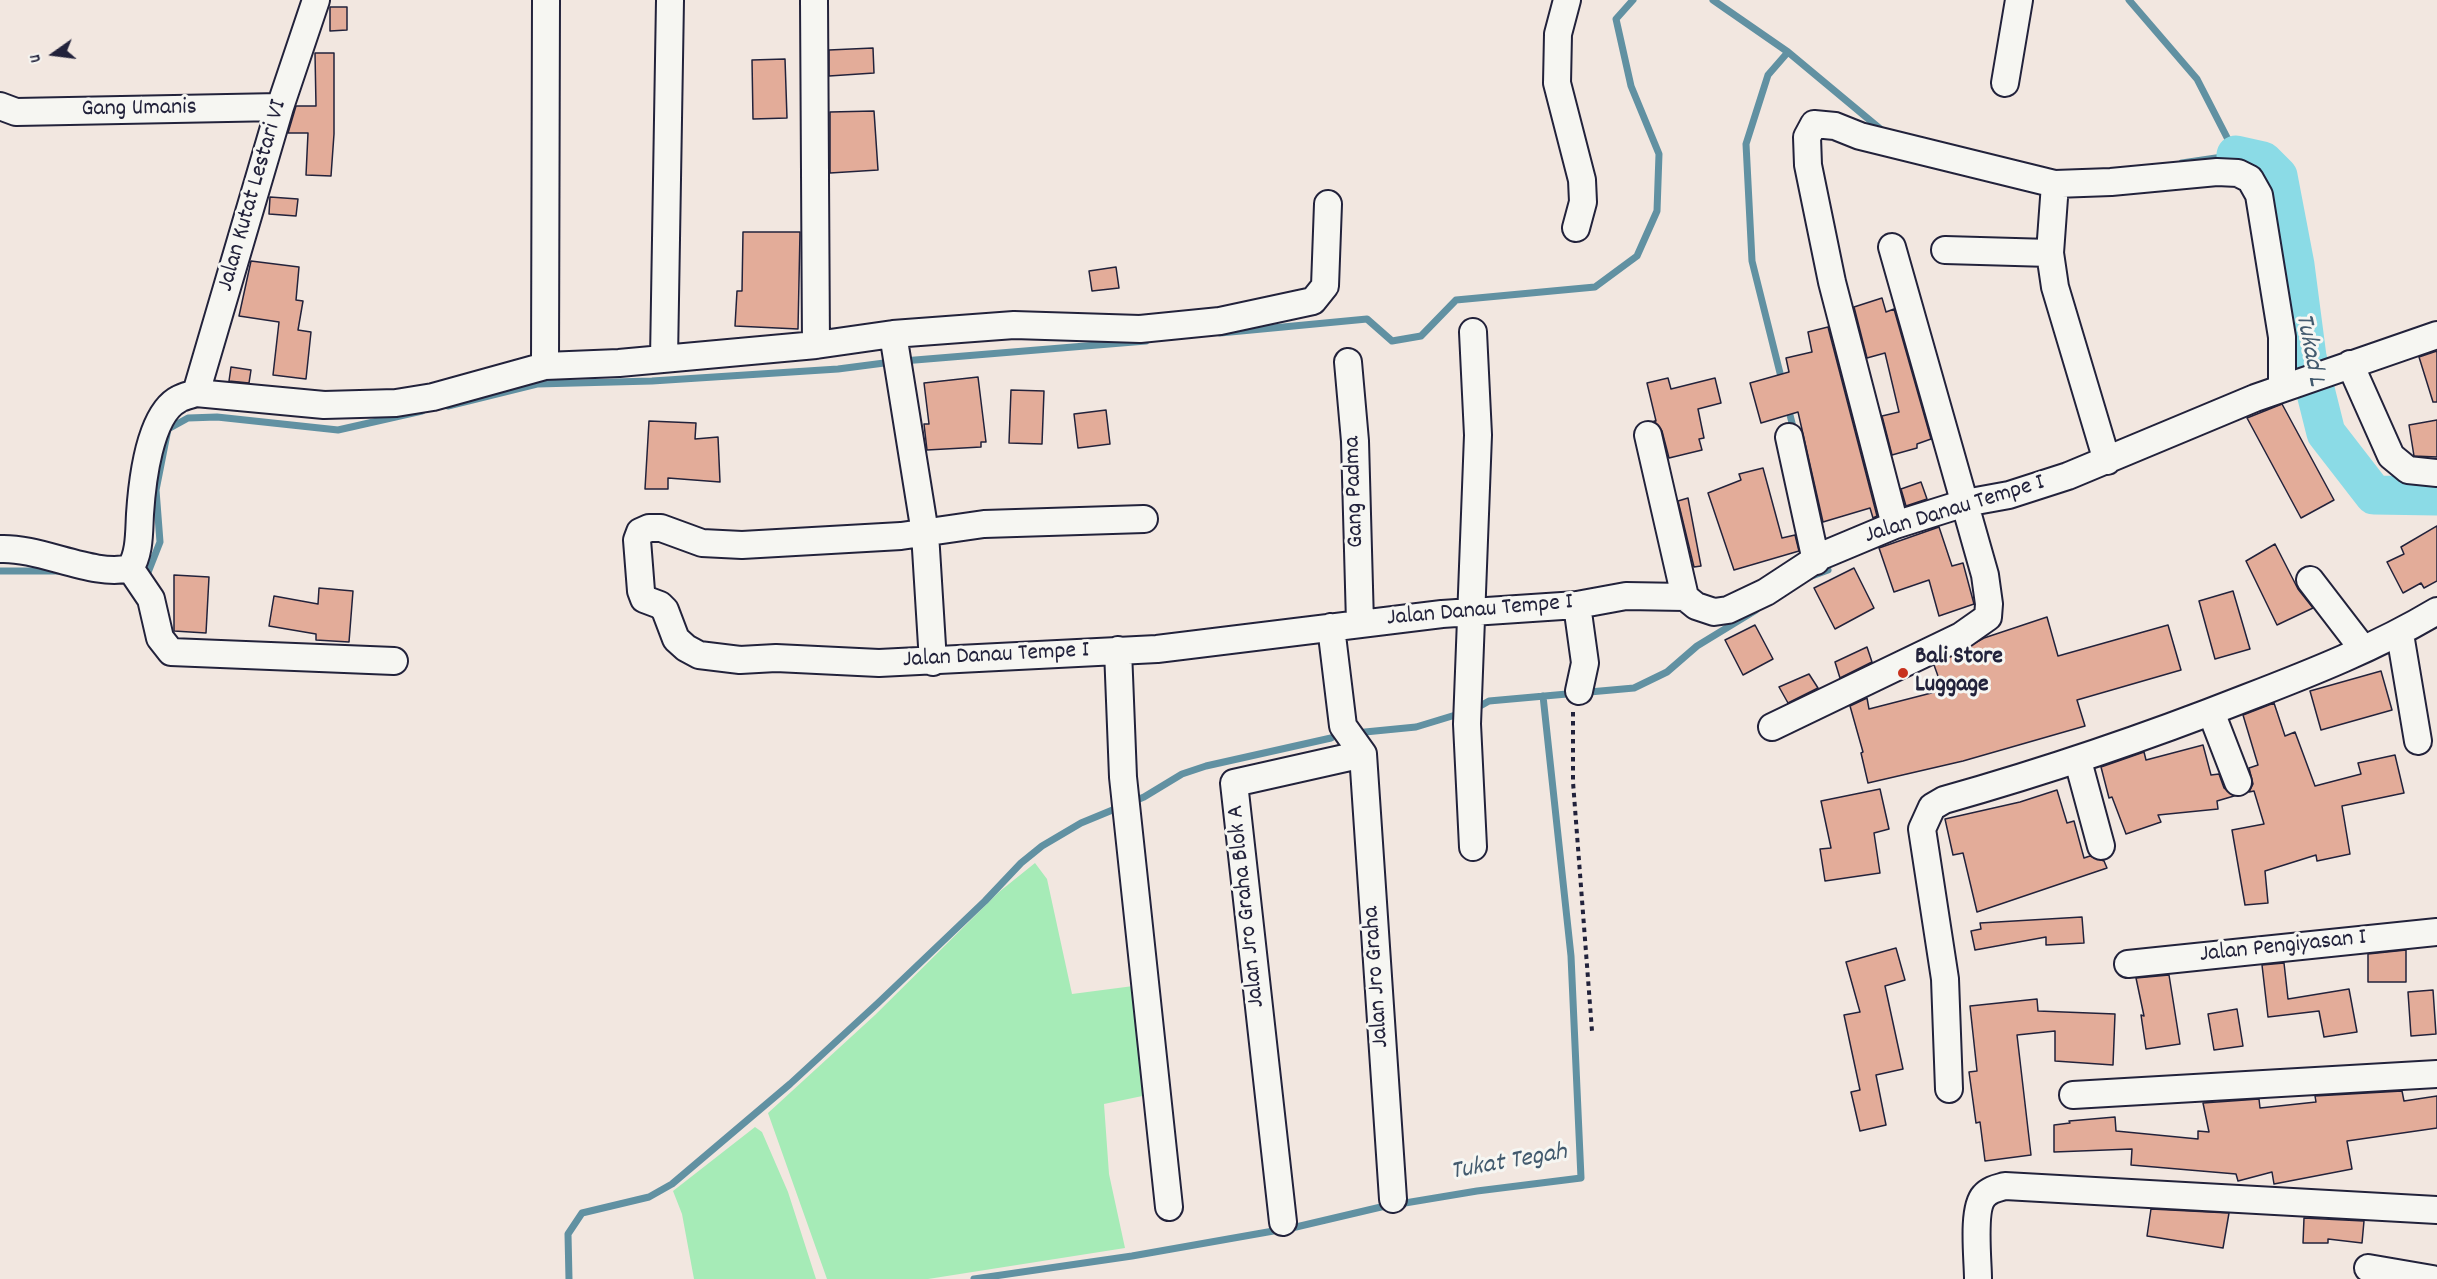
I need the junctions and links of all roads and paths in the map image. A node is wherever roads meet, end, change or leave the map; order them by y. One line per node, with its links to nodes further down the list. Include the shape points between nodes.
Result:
1 (316, 0): 9 (street, Jalan Kutat Lestari VI)
2 (546, 0): 22 (street)
3 (670, 0): 20 (street)
4 (814, 0): 19 (street)
5 (1567, 0): 12 (street, via 1558,34 1557,83 1582,180 1583,202)
6 (2019, 0): 7 (street)
7 (2005, 83)
8 (0, 106): 9 (street, Gang Umanis, via 16,112)
9 (280, 107): 25 (street, Jalan Kutat Lestari VI)
10 (2055, 183): 15 (street); 24 (street, via 2217,172 2238,173 2250,179 2259,195 2282,338); 32 (street, via 1860,136 1826,123 1814,124 1809,131 1808,165 1833,282)
11 (1328, 204): 18 (street, via 1325,286 1313,301 1220,321 1140,329 1014,325)
12 (1576, 228)
13 (1892, 247): 30 (street)
14 (1946, 250): 15 (street)
15 (2050, 253): 28 (street, via 2068,337)
16 (1473, 332): 40 (street, via 1478,435)
17 (2437, 336): 23 (street, Jalan Danau Tempe I)
18 (895, 340): 19 (street); 33 (street)
19 (816, 345): 20 (street)
20 (664, 359): 22 (street)
21 (1348, 362): 42 (street, Gang Padma, via 1356,441)
22 (545, 366): 25 (street, via 433,397 396,403 324,405)
23 (2339, 367): 24 (street, Jalan Danau Tempe I); 29 (street, via 2391,456 2408,470)
24 (2285, 387): 28 (street, Jalan Danau Tempe I)
25 (196, 393): 36 (street, via 177,399 161,417 141,493)
26 (1648, 435): 38 (street)
27 (1789, 437): 35 (street)
28 (2107, 461): 30 (street, Jalan Danau Tempe I, via 2009,495)
29 (2437, 473)
30 (1965, 503): 32 (street, Jalan Danau Tempe I); 52 (street, via 1985,575 1988,617 1961,636)
31 (1144, 519): 33 (street, via 984,525)
32 (1895, 525): 35 (street, Jalan Danau Tempe I)
33 (925, 533): 48 (street); 48 (street, Jalan Danau Tempe I, via 718,545 649,528 640,532 637,540 644,599 665,610 676,639 699,655 740,660)
34 (0, 549): 36 (street)
35 (1816, 561): 38 (street, Jalan Danau Tempe I, via 1728,610 1714,612)
36 (133, 571): 47 (street, via 151,599 160,638 171,652)
37 (2310, 580): 45 (street)
38 (1685, 597): 39 (street, Jalan Danau Tempe I, via 1626,596)
39 (1577, 605): 40 (street, Jalan Danau Tempe I); 49 (street, via 1585,663)
40 (1473, 611): 42 (street, Jalan Danau Tempe I); 58 (street, via 1467,688)
41 (2437, 611): 44 (street)
42 (1360, 623): 43 (street, Jalan Danau Tempe I)
43 (1331, 627): 46 (street, Jalan Danau Tempe I, via 1203,645); 54 (street, via 1343,726)
44 (2400, 634): 45 (street); 53 (street)
45 (2363, 649): 50 (street)
46 (1118, 650): 48 (street, Jalan Danau Tempe I); 66 (street, via 1123,777)
47 (394, 661)
48 (933, 662)
49 (1579, 691)
50 (2211, 712): 55 (street); 56 (street)
51 (1571, 717): 61 (path)
52 (1772, 727)
53 (2418, 741)
54 (1363, 754): 65 (street, Jalan Jro Graha); 68 (street, Jalan Jro Graha Blok A, via 1234,783)
55 (2078, 761): 57 (street); 63 (street, via 1944,800 1926,816 1922,829 1924,849 1945,979)
56 (2238, 782)
57 (2102, 846)
58 (1473, 847)
59 (2437, 932): 60 (street, Jalan Pengiyasan I)
60 (2128, 964)
61 (1592, 1031)
62 (2437, 1074): 64 (street)
63 (1949, 1089)
64 (2073, 1095)
65 (1392, 1199)
66 (1169, 1206)
67 (2437, 1210): 70 (street, via 2005,1186 1982,1197 1978,1211)
68 (1283, 1222)
69 (2368, 1268): 71 (street)
70 (1978, 1279)
71 (2432, 1279)

